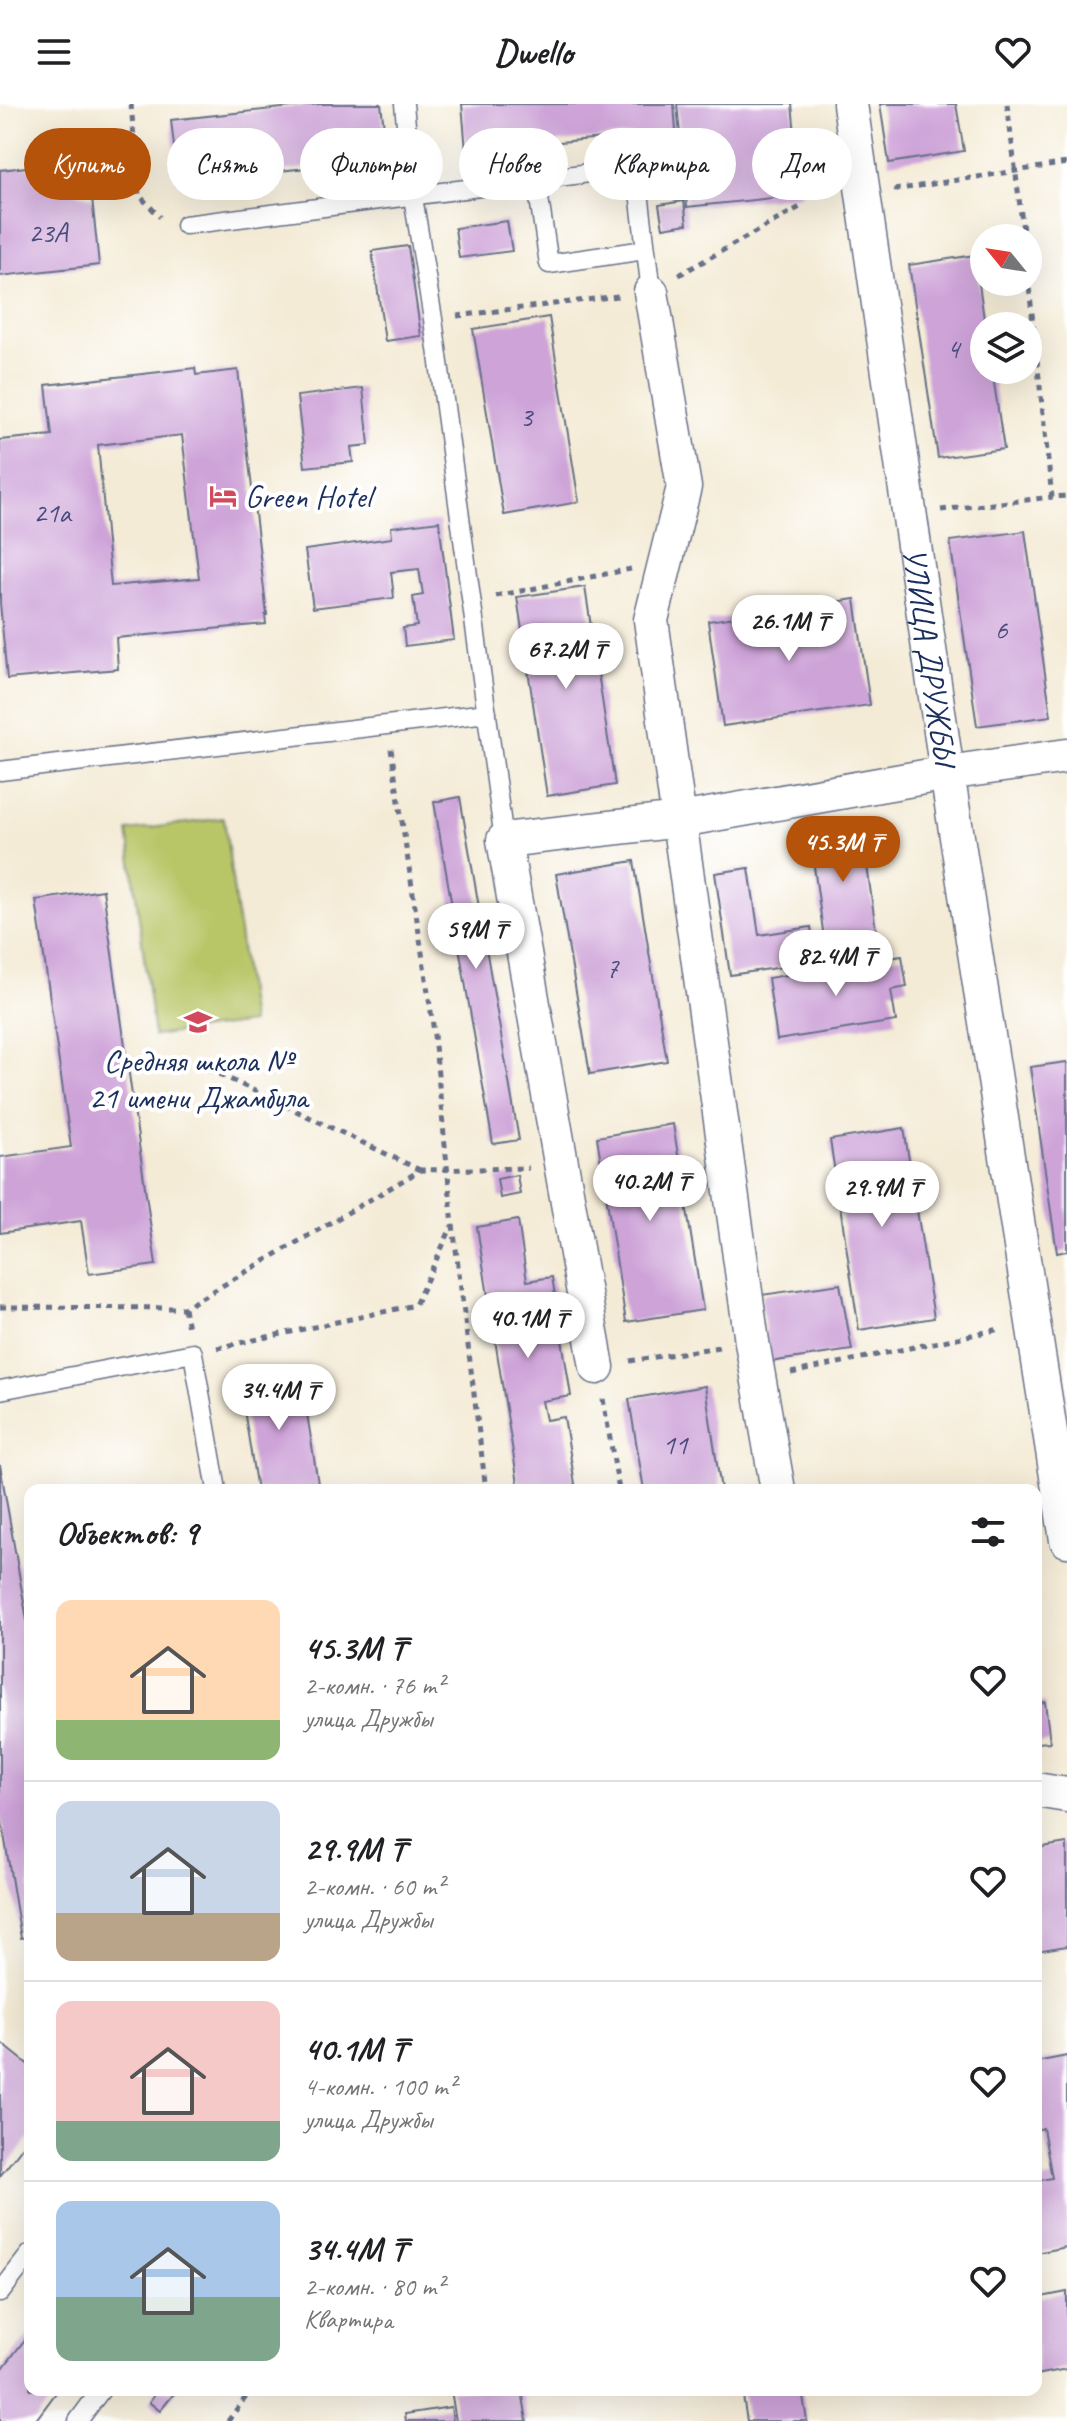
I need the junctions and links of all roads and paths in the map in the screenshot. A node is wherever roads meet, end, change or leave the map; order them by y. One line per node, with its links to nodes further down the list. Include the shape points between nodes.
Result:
1 (131, 104): 14 (path, via 139,195 158,216)
2 (404, 104): 5 (lane)
3 (850, 104): 9 (street, УЛИЦА ДРУЖБЫ)
4 (1007, 104): 7 (path)
5 (406, 128)
6 (1067, 163): 7 (path)
7 (1017, 173): 9 (path); 13 (path)
8 (568, 174): 15 (lane, via 636,167)
9 (864, 194): 20 (street, УЛИЦА ДРУЖБЫ)
10 (389, 200): 14 (lane)
11 (413, 200): 22 (lane)
12 (539, 200): 15 (lane, via 549,264)
13 (1022, 224)
14 (185, 225)
15 (645, 250): 16 (lane)
16 (651, 292): 21 (street, via 684,487)
17 (1030, 296): 19 (path)
18 (1067, 496): 19 (path)
19 (1052, 497): 20 (path)
20 (910, 514): 27 (street, УЛИЦА ДРУЖБЫ)
21 (664, 562): 22 (path); 28 (street, via 651,620)
22 (471, 601): 23 (lane)
23 (487, 713): 24 (lane); 29 (lane)
24 (387, 725): 26 (lane); 32 (path, via 433,1025)
25 (1067, 756): 27 (street)
26 (0, 771)
27 (947, 773): 28 (street); 36 (street, УЛИЦА ДРУЖБЫ)
28 (680, 820): 29 (street); 37 (street)
29 (504, 840): 31 (street)
30 (198, 1064): 33 (path)
31 (562, 1167): 32 (path); 39 (street)
32 (447, 1169): 33 (path); 34 (path)
33 (421, 1170): 35 (path, via 184,1308)
34 (453, 1225): 38 (path, via 415,1305); 43 (path)
35 (0, 1307)
36 (1033, 1322): 40 (path); 46 (street, УЛИЦА ДРУЖБЫ)
37 (752, 1342): 39 (path); 40 (street)
38 (193, 1353): 41 (lane); 42 (lane)
39 (597, 1367): 44 (path)
40 (758, 1380): 45 (street)
41 (0, 1390)
42 (216, 1484)
43 (485, 1484)
44 (618, 1484)
45 (777, 1484)
46 (1067, 1540)
47 (1042, 1791): 48 (street)
48 (1067, 1795)
49 (24, 2262): 50 (lane)
50 (0, 2293)
51 (97, 2396): 53 (lane)
52 (247, 2396): 54 (path)
53 (78, 2421)
54 (228, 2421)

